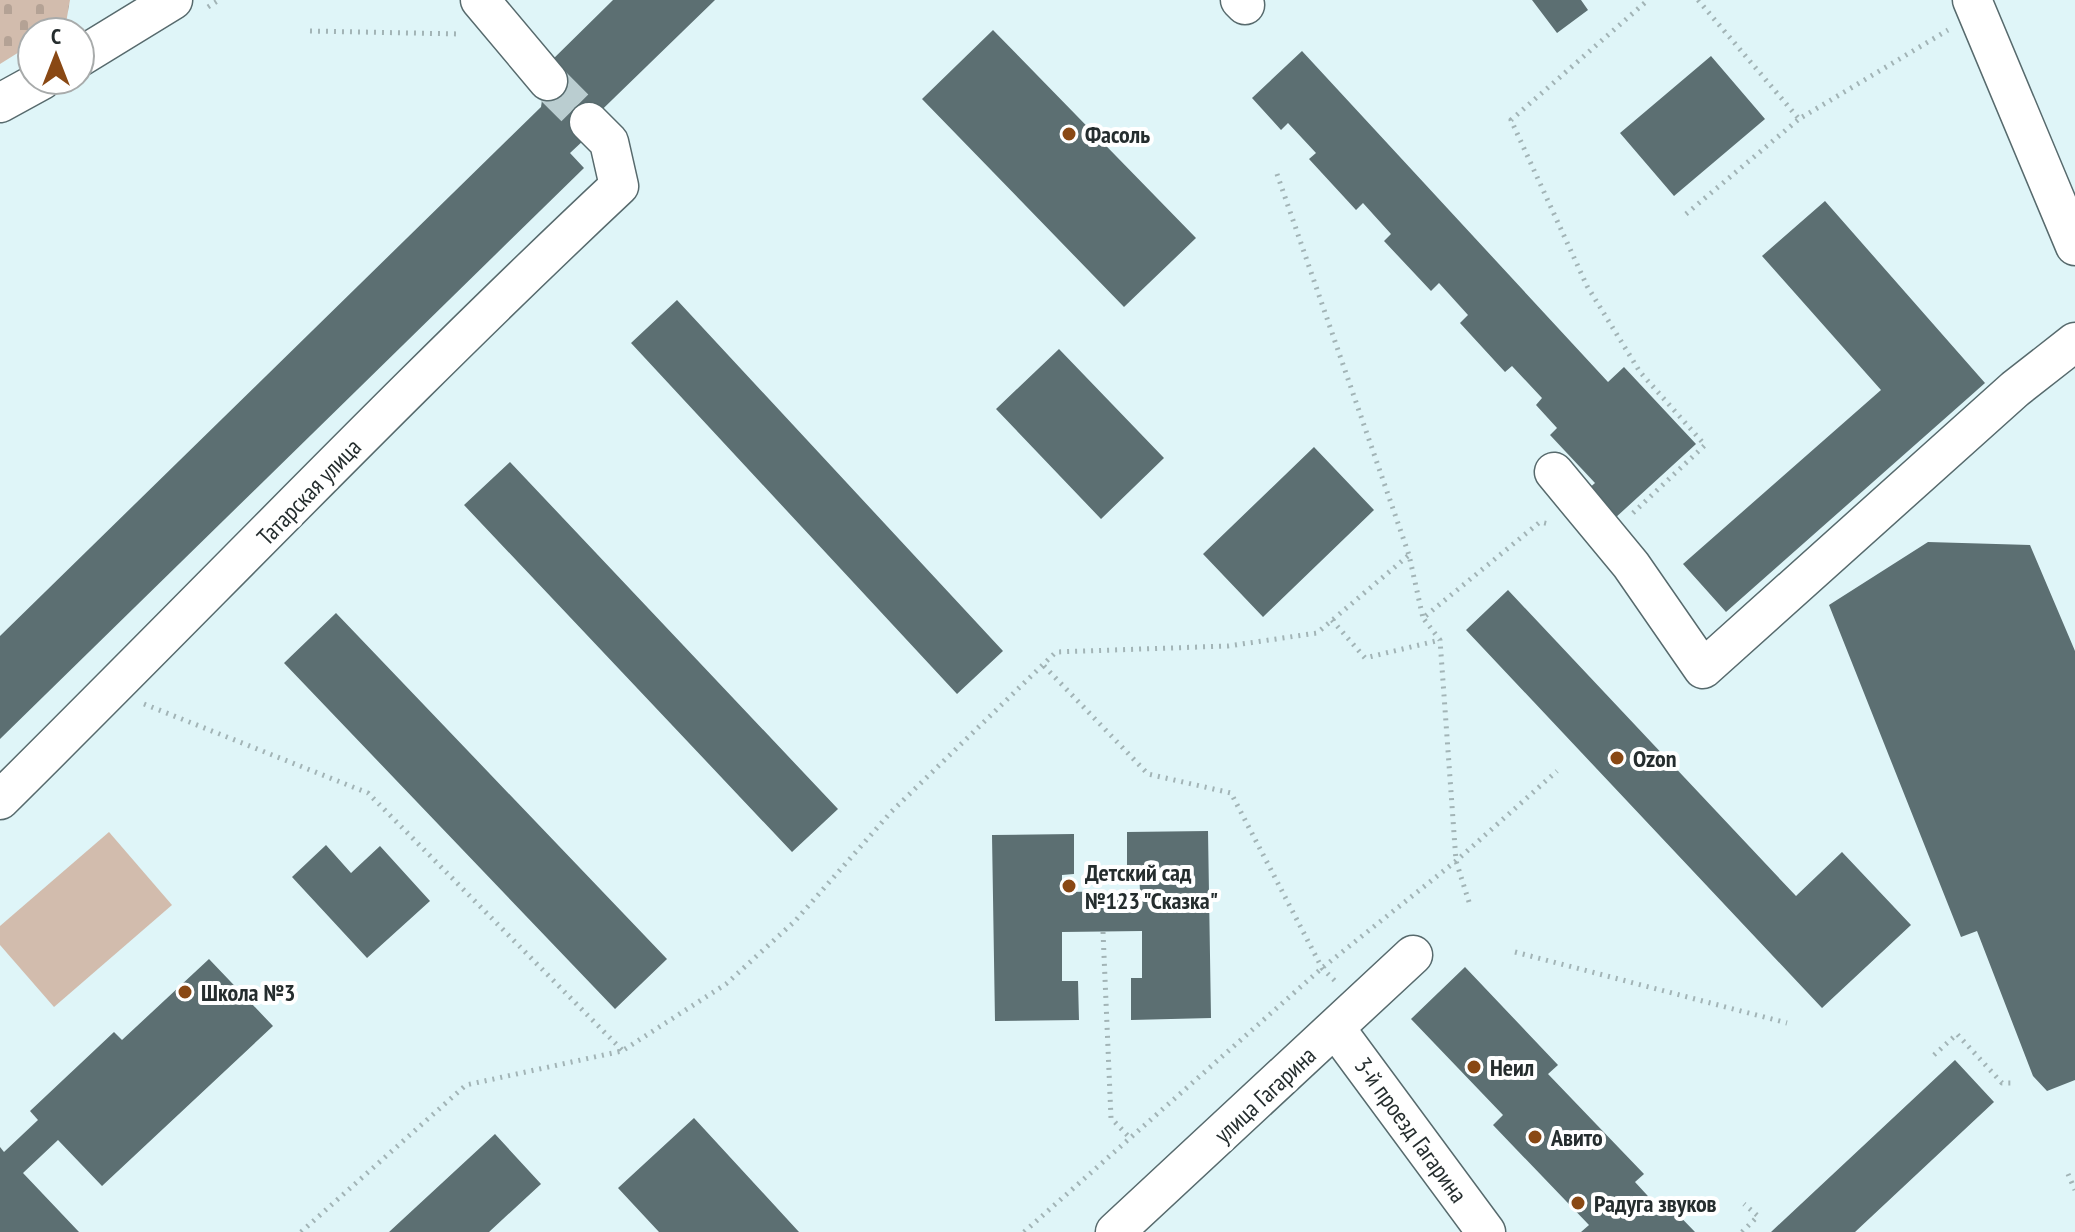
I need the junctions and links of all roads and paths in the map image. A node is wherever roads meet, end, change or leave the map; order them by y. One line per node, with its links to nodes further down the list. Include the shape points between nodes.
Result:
1 (173, 0): 8 (street)
2 (480, 0): 7 (street)
3 (1648, 0): 18 (path, via 1511,120 1587,286 1640,372 1705,445)
4 (1698, 0): 10 (path)
5 (1975, 6): 10 (path); 14 (street)
6 (310, 31): 7 (path)
7 (510, 35): 9 (street)
8 (96, 47)
9 (548, 81)
10 (1799, 119): 13 (path)
11 (589, 122): 24 (street, Татарская улица, via 609,142 619,186 457,338)
12 (1277, 174): 19 (path)
13 (1686, 214)
14 (2075, 246)
15 (2075, 342): 18 (street, via 2015,389 1703,669)
16 (1554, 472): 18 (street)
17 (1553, 525): 20 (path, via 1540,522)
18 (1608, 536)
19 (1409, 555): 20 (path); 21 (path)
20 (1423, 618): 22 (path)
21 (1332, 619): 22 (path, via 1365,658); 23 (path, via 1317,633 1228,646 1056,652)
22 (1440, 640): 27 (path)
23 (1044, 666): 32 (path, via 1148,774 1231,793); 35 (path, via 891,812 795,921 726,984)
24 (111, 690): 26 (street, Татарская улица); 35 (path, via 368,793)
25 (1557, 771): 27 (path)
26 (0, 800)
27 (1456, 861): 28 (path); 32 (path)
28 (1469, 902)
29 (1103, 932): 38 (path, via 1111,1118)
30 (1515, 952): 34 (path)
31 (1413, 955): 33 (street, улица Гагарина)
32 (1322, 968): 33 (path); 38 (path)
33 (1348, 1018): 44 (street, улица Гагарина); 45 (street, 3-й проезд Гагарина)
34 (1787, 1023)
35 (622, 1051): 42 (path, via 466,1085)
36 (1934, 1055): 37 (path, via 1957,1034 2002,1083)
37 (2015, 1083)
38 (1130, 1138): 43 (path)
39 (2068, 1174): 40 (path)
40 (2075, 1190)
41 (1744, 1204): 46 (path, via 1758,1216)
42 (301, 1232)
43 (1024, 1232)
44 (1115, 1232)
45 (1486, 1232)
46 (1742, 1232)

